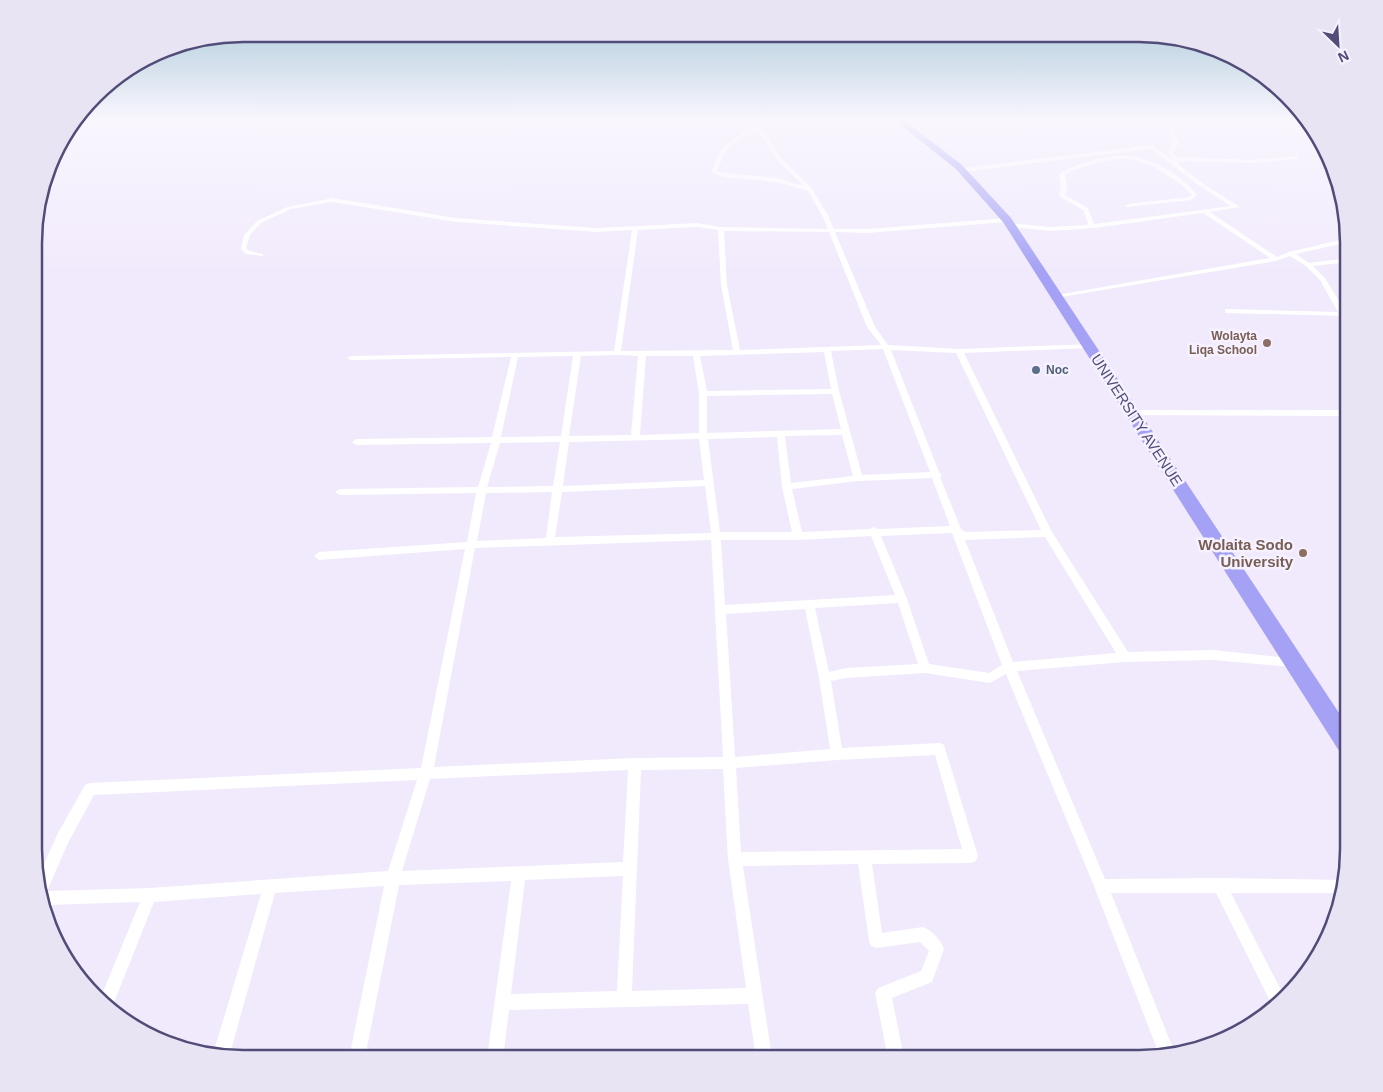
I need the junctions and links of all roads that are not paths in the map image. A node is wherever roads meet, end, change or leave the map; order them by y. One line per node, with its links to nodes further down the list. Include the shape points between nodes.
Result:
1 (715, 169): 8 (street, via 714,172 723,175 777,180)
2 (789, 169): 8 (street)
3 (971, 169): 7 (street)
4 (1069, 169): 12 (street, via 1062,175 1062,196 1086,209 1091,224)
5 (1162, 169): 9 (street, via 1182,182 1194,196)
6 (1181, 169): 10 (street, via 1237,207)
7 (962, 170): 11 (highway, UNIVERSITY AVENUE)
8 (810, 190): 15 (street)
9 (1128, 206)
10 (1205, 212): 12 (street); 19 (street)
11 (1008, 222): 12 (street, via 1050,229); 15 (street, via 868,231); 22 (highway, UNIVERSITY AVENUE)
12 (1088, 226)
13 (635, 229): 14 (street, via 698,225); 18 (street, via 598,230 456,220 334,200 289,208 259,222 247,235 243,248 248,253); 30 (street)
14 (722, 229): 15 (street); 31 (street, via 724,285)
15 (831, 230): 27 (street, via 871,327)
16 (1340, 244): 17 (street)
17 (1291, 253): 19 (street); 21 (street)
18 (261, 255)
19 (1276, 259): 22 (street)
20 (1340, 261): 21 (street)
21 (1308, 265): 23 (street, via 1323,280)
22 (1057, 297): 26 (highway, UNIVERSITY AVENUE)
23 (1340, 309)
24 (1228, 311): 25 (street)
25 (1340, 314)
26 (1089, 346): 29 (street); 39 (highway, UNIVERSITY AVENUE)
27 (886, 347): 28 (street); 29 (street); 48 (street)
28 (827, 350): 31 (street); 37 (street)
29 (959, 351): 57 (street)
30 (617, 353): 32 (street); 33 (street)
31 (737, 353): 34 (street)
32 (577, 354): 35 (street); 44 (street)
33 (642, 354): 34 (street); 45 (street)
34 (696, 354): 38 (street)
35 (515, 355): 36 (street); 46 (street)
36 (351, 358)
37 (835, 391): 38 (street); 41 (street)
38 (703, 394): 43 (street)
39 (1132, 413): 40 (street); 67 (highway, UNIVERSITY AVENUE)
40 (1340, 413)
41 (847, 432): 42 (street); 49 (street)
42 (781, 435): 43 (street); 51 (street)
43 (703, 436): 45 (street); 50 (street)
44 (565, 438): 45 (street); 46 (street); 53 (street)
45 (635, 438)
46 (496, 440): 47 (street); 52 (street)
47 (356, 442)
48 (937, 475): 49 (street); 55 (street)
49 (858, 478): 51 (street)
50 (710, 483): 53 (street); 58 (street)
51 (787, 487): 59 (street)
52 (482, 489): 53 (street); 54 (street); 61 (street)
53 (558, 489): 60 (street)
54 (340, 492)
55 (954, 529): 56 (street); 57 (street, via 964,536); 68 (street)
56 (874, 531): 59 (street); 63 (street)
57 (1048, 533): 66 (street)
58 (716, 536): 59 (street); 60 (street); 65 (street)
59 (798, 536)
60 (550, 541): 61 (street)
61 (471, 545): 62 (street); 75 (street)
62 (319, 556)
63 (902, 599): 64 (street); 69 (street)
64 (809, 604): 65 (street); 70 (street)
65 (720, 610): 73 (street)
66 (1125, 657): 67 (street, via 1213,655); 68 (street)
67 (1293, 662): 71 (highway, UNIVERSITY AVENUE)
68 (1009, 667): 69 (street, via 990,678); 83 (street)
69 (925, 668): 70 (street, via 846,673)
70 (825, 678): 72 (street)
71 (1340, 733)
72 (837, 754): 73 (street); 76 (street, via 940,749 971,856)
73 (729, 763): 74 (street); 77 (street)
74 (635, 764): 75 (street); 78 (street)
75 (426, 773): 80 (street); 81 (street, via 90,789)
76 (864, 857): 77 (street); 98 (street, via 876,941 923,934 937,949 927,977 883,993)
77 (735, 859): 88 (street)
78 (630, 869): 79 (street); 91 (street)
79 (519, 874): 80 (street); 92 (street)
80 (393, 878): 85 (street); 95 (street)
81 (45, 879)
82 (1219, 885): 83 (street); 84 (street); 89 (street)
83 (1101, 886): 94 (street)
84 (1337, 886)
85 (270, 887): 86 (street); 93 (street)
86 (150, 895): 87 (street); 90 (street)
87 (49, 898)
88 (755, 996): 91 (street); 97 (street)
89 (1276, 996)
90 (108, 998)
91 (624, 1000): 92 (street)
92 (503, 1002): 96 (street)
93 (223, 1048)
94 (1165, 1048)
95 (359, 1050)
96 (496, 1050)
97 (763, 1050)
98 (894, 1050)

